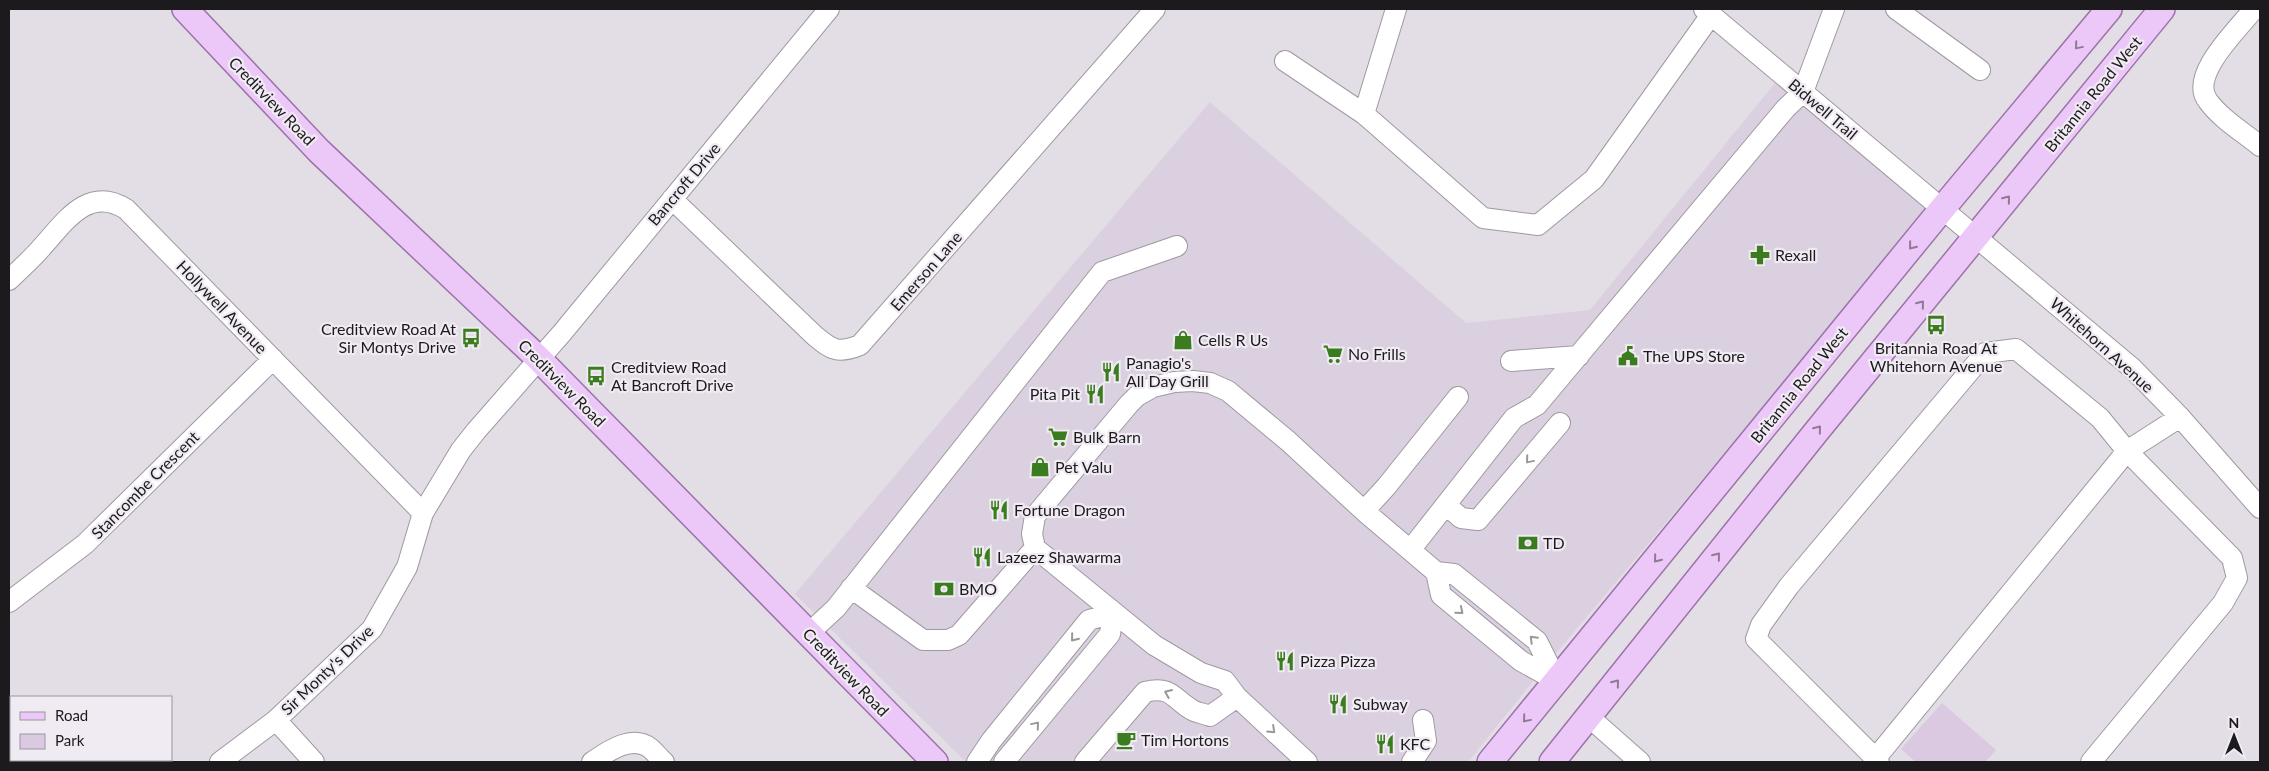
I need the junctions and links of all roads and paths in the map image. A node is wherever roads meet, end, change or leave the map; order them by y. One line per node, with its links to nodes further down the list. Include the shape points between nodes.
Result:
1 (184, 9): 22 (main road, Creditview Road, via 320,151)
2 (829, 9): 16 (street, Bancroft Drive)
3 (1155, 9): 16 (street, Emerson Lane, via 860,346 832,350)
4 (1396, 9): 14 (street)
5 (1834, 9): 13 (street)
6 (1896, 9): 12 (street)
7 (2109, 9): 17 (main road, Britannia Road West, one-way to 17)
8 (2162, 9): 18 (main road, Britannia Road West, one-way to 8)
9 (2254, 9): 15 (street, via 2206,70 2202,88 2214,108)
10 (1708, 12): 13 (street, Bidwell Trail); 14 (street, via 1594,179 1538,225 1483,218)
11 (1285, 61): 14 (street)
12 (1980, 70)
13 (1803, 92): 17 (street, Bidwell Trail); 21 (street, via 1786,108)
14 (1364, 114)
15 (2260, 146)
16 (672, 199): 22 (street, Bancroft Drive)
17 (1942, 209): 18 (street, Bidwell Trail); 39 (main road, Britannia Road West, one-way to 39)
18 (1976, 236): 26 (street, Whitehorn Avenue, via 2132,368); 41 (main road, Britannia Road West, one-way to 18)
19 (1178, 246): 35 (street, via 1102,272)
20 (9, 280): 23 (street, Hollywell Avenue, via 77,209 97,201 117,203)
21 (1579, 356): 24 (street); 29 (street, via 1537,405 1514,418)
22 (538, 358): 32 (street, Sir Monty's Drive, via 461,450); 38 (main road, Creditview Road)
23 (273, 359): 32 (street, Hollywell Avenue); 36 (street, Stancombe Crescent, via 85,544)
24 (1511, 361)
25 (1458, 397): 31 (street)
26 (2180, 417): 28 (street); 30 (street, Whitehorn Avenue)
27 (1560, 423): 29 (street, one-way to 29, via 1478,520 1461,518)
28 (2127, 451): 45 (street); 45 (street, via 2100,418 2016,349 1985,353 1789,586 1761,625 1756,639); 58 (street, via 2232,558 2237,578 2223,603)
29 (1446, 505): 34 (street)
30 (2260, 508)
31 (1364, 511): 33 (street, via 1302,452 1228,391 1193,380 1174,382 1153,386 1128,404 1036,516 1032,534); 34 (street)
32 (423, 513): 42 (street, Sir Monty's Drive, via 407,567 372,629)
33 (1034, 548): 35 (street, via 959,635 948,640 923,640); 37 (street)
34 (1411, 549): 39 (street, via 1436,572 1441,594 1521,661)
35 (851, 588): 38 (street, via 836,608)
36 (9, 602)
37 (1113, 613): 40 (street, via 1154,645 1201,673 1225,681); 51 (street, one-way to 51, via 1089,620); 52 (street, one-way to 37, via 1110,634)
38 (809, 633): 50 (main road, Creditview Road)
39 (1557, 682): 56 (main road, Britannia Road West, one-way to 56)
40 (1237, 697): 53 (street, one-way to 53, via 1210,716 1194,711 1168,691 1145,692); 54 (street, one-way to 54)
41 (1589, 717): 44 (street); 57 (main road, Britannia Road West)
42 (276, 720): 46 (street, Sir Monty's Drive); 47 (street)
43 (1423, 720): 55 (street, via 1426,741)
44 (1633, 760)
45 (1877, 760)
46 (220, 762)
47 (314, 762)
48 (592, 762): 49 (street, via 617,746 634,743 648,747)
49 (664, 762)
50 (935, 762)
51 (976, 762)
52 (1004, 762)
53 (1086, 762)
54 (1307, 762)
55 (1412, 762)
56 (1490, 762)
57 (1552, 762)
58 (2091, 762)

